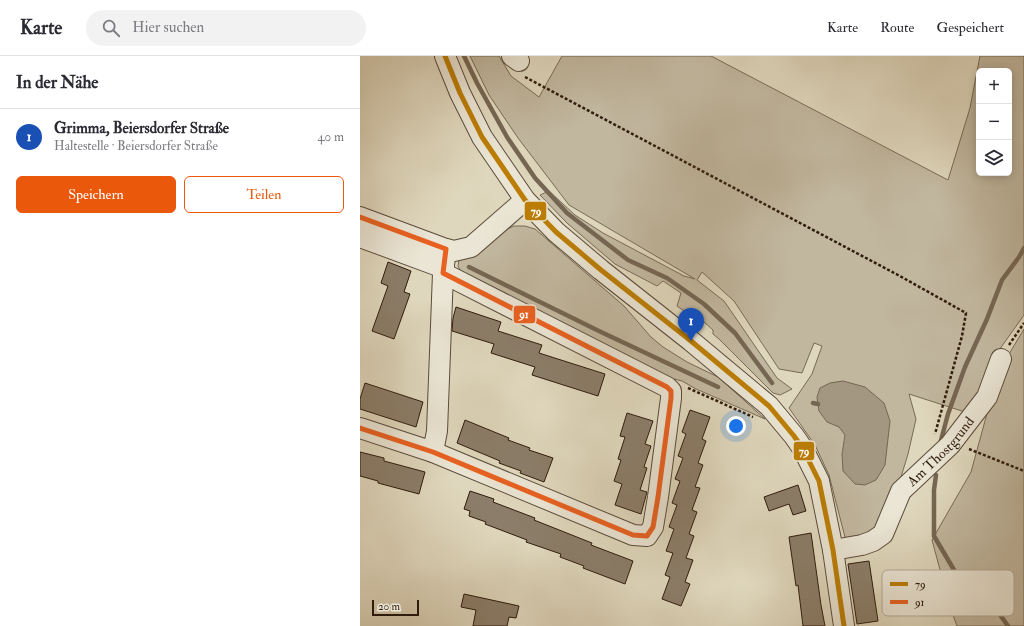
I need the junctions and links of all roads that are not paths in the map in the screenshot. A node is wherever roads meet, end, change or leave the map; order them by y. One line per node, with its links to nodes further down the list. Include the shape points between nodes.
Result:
1 (446, 56): 2 (street, via 460,94 482,137)
2 (525, 200): 5 (street, via 471,246 454,251); 9 (street, via 556,232 778,415 803,449 819,481)
3 (360, 217): 5 (street)
4 (360, 238): 5 (street)
5 (444, 263): 8 (street, via 437,431); 8 (street, via 667,388 671,398 653,526 647,536 632,536)
6 (1001, 359): 9 (street, Am Thostgrund, via 987,397 950,445 901,491 883,534 862,545)
7 (360, 428): 8 (street)
8 (433, 452)
9 (833, 550): 10 (street)
10 (844, 626)

